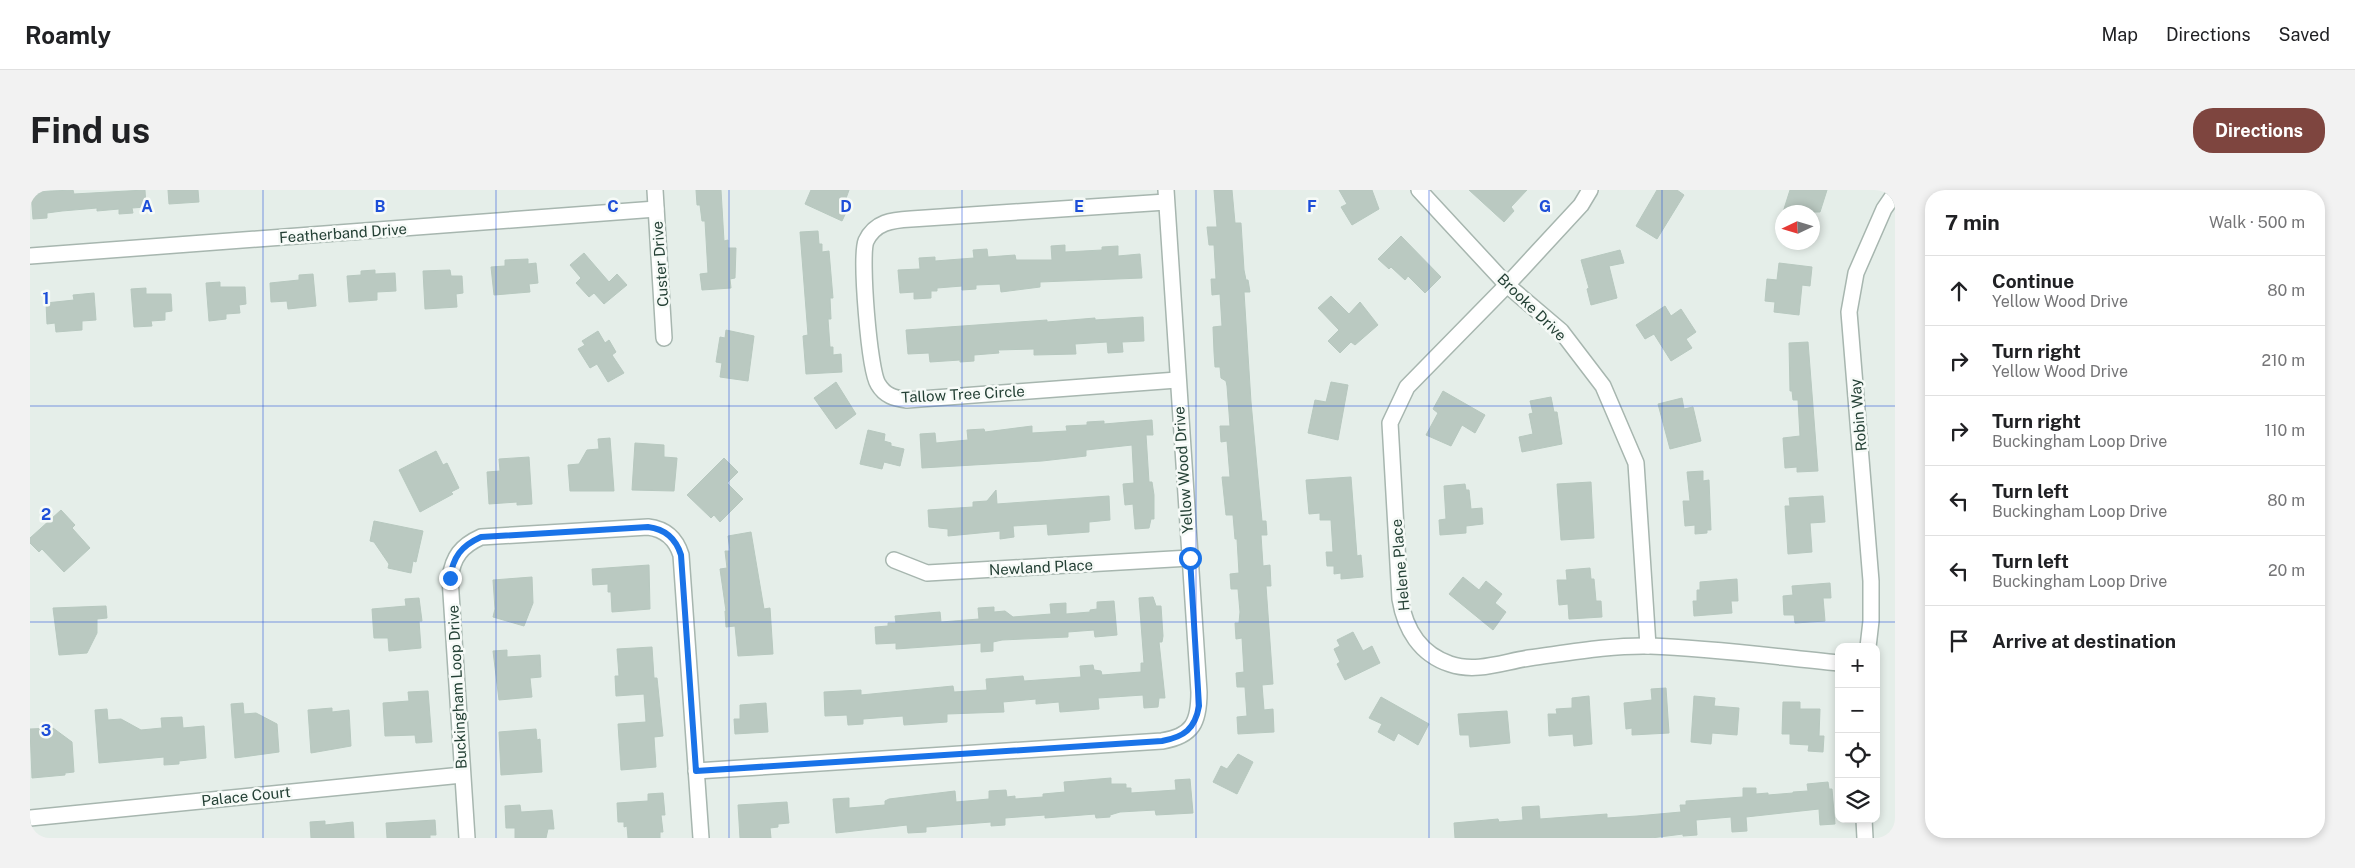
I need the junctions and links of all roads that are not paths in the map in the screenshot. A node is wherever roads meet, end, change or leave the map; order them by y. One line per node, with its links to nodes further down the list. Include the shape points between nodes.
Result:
1 (655, 190): 6 (street, Custer Drive)
2 (1419, 190): 8 (street, Brooke Drive)
3 (1590, 190): 8 (street, Helene Place, via 1581,205)
4 (1895, 193): 13 (street, Robin Way, via 1884,209 1856,272 1849,312 1871,582)
5 (1166, 196): 10 (street, Yellow Wood Drive); 10 (street, Tallow Tree Circle, via 883,223 871,234 864,250 870,354 874,378 882,390 894,398 907,400)
6 (656, 209): 7 (street, Featherband Drive); 9 (street, Custer Drive)
7 (30, 256)
8 (1507, 285): 14 (street, Brooke Drive, via 1561,331 1603,386 1636,463); 14 (street, Helene Place, via 1407,387 1390,422 1400,599 1405,623 1425,650 1442,661 1462,667)
9 (664, 338)
10 (1177, 380): 11 (street, Yellow Wood Drive)
11 (1190, 558): 12 (street, Newland Place, via 927,573); 16 (street, Yellow Wood Drive, via 1199,706 1194,724 1181,736 1162,741)
12 (894, 560)
13 (1868, 643)
14 (1648, 646): 15 (street, Helene Place)
15 (1835, 664)
16 (696, 771): 17 (street, Buckingham Loop Drive, via 681,555 678,546 665,532 648,527 481,537 455,556 450,578); 21 (street, Buckingham Loop Drive)
17 (462, 775): 18 (street, Palace Court); 20 (street, Buckingham Loop Drive)
18 (30, 818)
19 (1864, 823): 22 (street)
20 (466, 838)
21 (701, 838)
22 (1865, 838)

